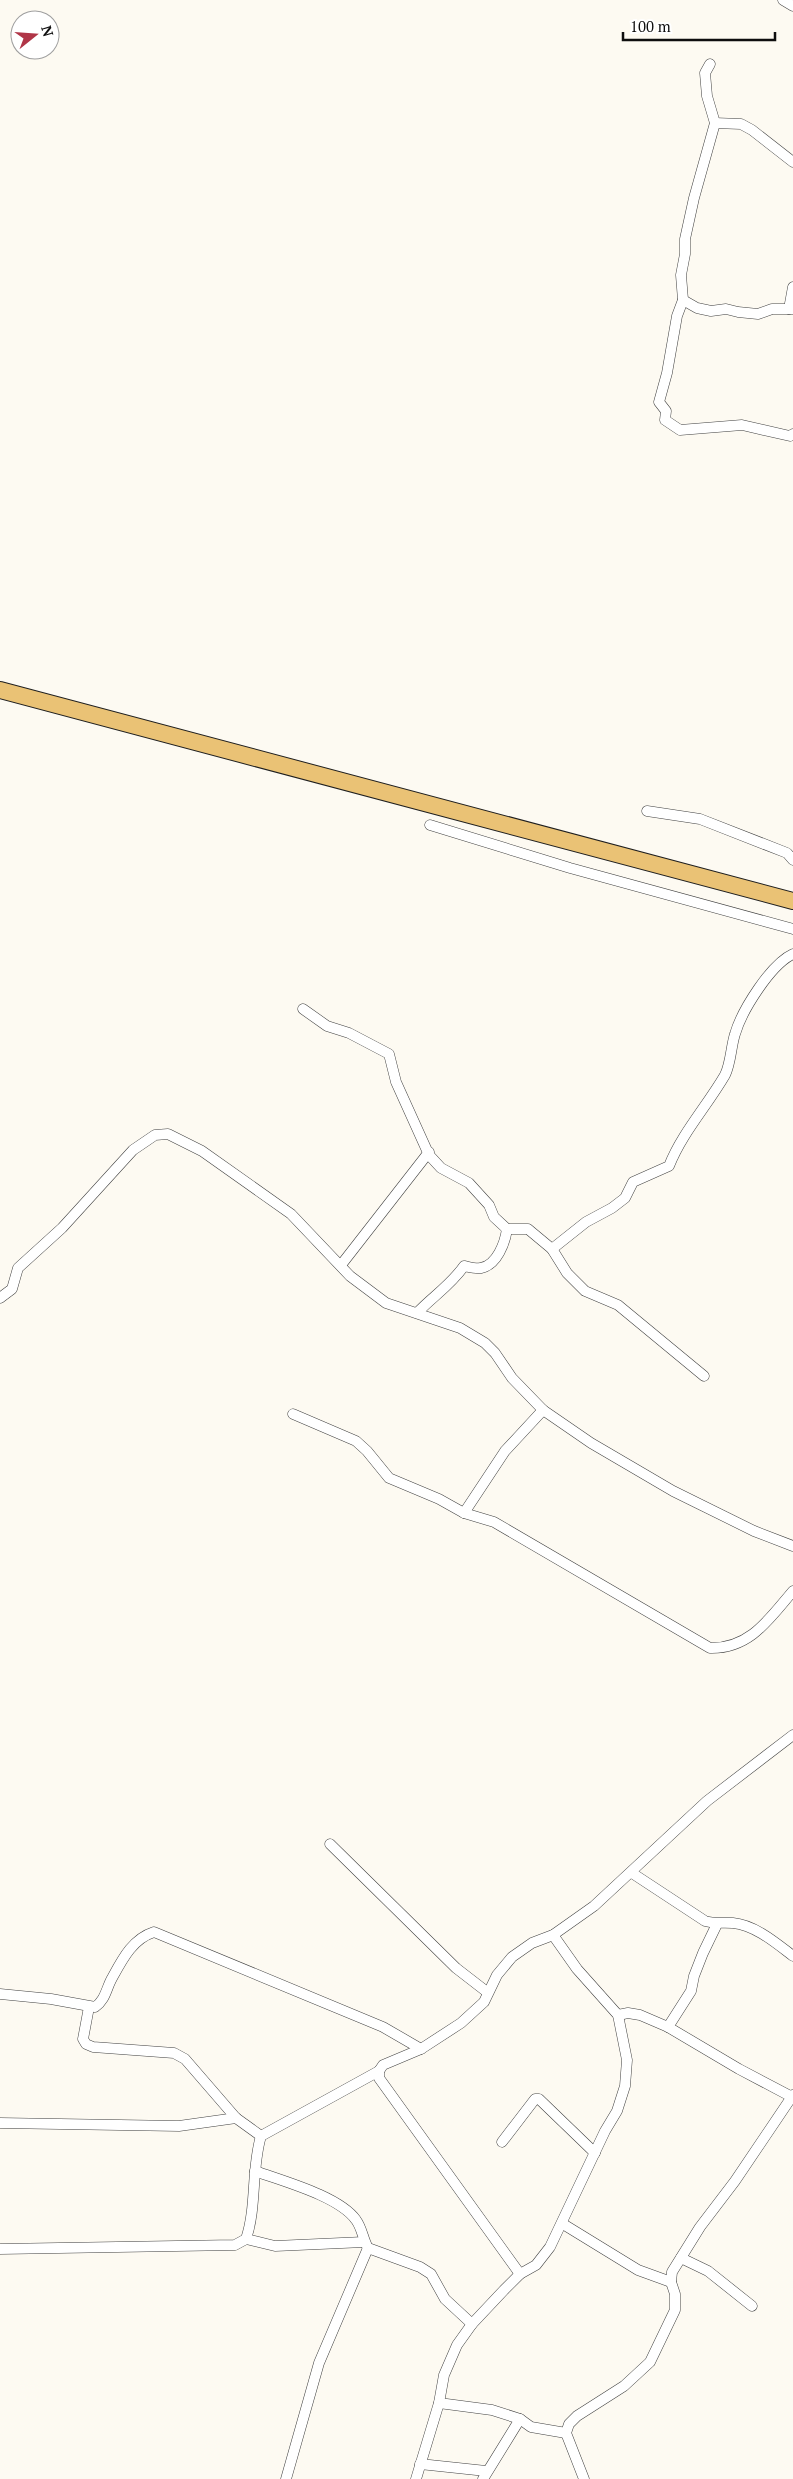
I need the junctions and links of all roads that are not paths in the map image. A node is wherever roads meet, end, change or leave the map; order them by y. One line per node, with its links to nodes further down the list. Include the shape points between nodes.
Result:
1 (783, 0): 2 (street)
2 (793, 6)
3 (710, 64): 4 (street, via 705,73 707,96)
4 (715, 123): 5 (street, via 741,124); 7 (street, via 686,240 681,275)
5 (793, 162)
6 (793, 287): 8 (street)
7 (683, 300): 8 (street, via 711,311 726,309 758,314 772,309); 10 (street, via 659,402 666,411 665,420 680,430 742,426)
8 (791, 309)
9 (793, 424): 10 (street)
10 (791, 435)
11 (0, 690): 15 (main road)
12 (647, 811): 14 (street, via 700,819 787,854)
13 (430, 825): 16 (street)
14 (793, 860)
15 (793, 901)
16 (793, 930)
17 (793, 954): 21 (street, via 778,965 749,1005 735,1032 726,1073 676,1148 668,1166 633,1182 625,1198 586,1222)
18 (304, 1009): 19 (street, via 326,1026 349,1033 389,1054 396,1082)
19 (429, 1152): 20 (street, via 441,1168 469,1183 494,1217); 22 (street)
20 (508, 1229): 21 (street, via 528,1229); 24 (street, via 493,1262 481,1268 464,1266)
21 (552, 1249): 25 (street, via 585,1291 618,1306)
22 (341, 1265): 23 (street, via 305,1226 270,1197 202,1151 168,1134 155,1135 132,1150 62,1228 18,1268 12,1289); 24 (street, via 386,1303)
23 (0, 1298)
24 (417, 1313): 26 (street, via 460,1328 485,1343)
25 (704, 1376)
26 (543, 1410): 28 (street, via 505,1451); 29 (street, via 591,1443 673,1491 754,1531)
27 (293, 1414): 28 (street, via 356,1441 389,1478)
28 (464, 1513): 30 (street, via 494,1522 710,1648 726,1648 759,1630)
29 (793, 1546)
30 (793, 1591)
31 (793, 1735): 33 (street, via 707,1801)
32 (330, 1844): 37 (street, via 456,1968)
33 (632, 1873): 34 (street, via 705,1921); 35 (street)
34 (717, 1924): 36 (street, via 734,1923 758,1932); 41 (street, via 703,1953 691,1991)
35 (553, 1935): 37 (street, via 532,1943 512,1957); 40 (street, via 577,1969)
36 (793, 1956)
37 (487, 1992): 42 (street, via 478,2009)
38 (0, 1994): 39 (street)
39 (89, 2007): 42 (street, via 102,2002 132,1945 144,1935 154,1932 383,2027); 45 (street, via 83,2039 86,2044 174,2052 185,2059)
40 (618, 2015): 41 (street, via 640,2015); 49 (street, via 627,2060 625,2086 617,2111)
41 (668, 2027): 44 (street)
42 (421, 2049): 43 (street, via 383,2065)
43 (378, 2071): 47 (street); 56 (street, via 379,2078)
44 (792, 2096): 55 (street)
45 (236, 2118): 46 (street, via 179,2126); 47 (street)
46 (0, 2123)
47 (261, 2136): 50 (street)
48 (502, 2142): 49 (street, via 534,2099 539,2099)
49 (595, 2153): 51 (street)
50 (255, 2171): 52 (street); 53 (street, via 327,2199 346,2210 356,2220)
51 (563, 2224): 56 (street, via 536,2265); 57 (street, via 638,2270)
52 (246, 2239): 53 (street, via 275,2246); 54 (street, via 235,2245)
53 (366, 2245): 59 (street, via 431,2274 445,2300); 65 (street, via 319,2363)
54 (0, 2249)
55 (681, 2258): 57 (street, via 672,2272); 58 (street, via 708,2271)
56 (520, 2274): 59 (street)
57 (671, 2282): 62 (street, via 675,2310 650,2362 624,2386 577,2416)
58 (752, 2306)
59 (472, 2324): 60 (street, via 457,2345 444,2375)
60 (439, 2403): 61 (street, via 492,2410); 63 (street)
61 (520, 2419): 62 (street, via 530,2427); 64 (street)
62 (566, 2433): 67 (street)
63 (420, 2464): 64 (street); 66 (street)
64 (484, 2475)
65 (286, 2479)
66 (416, 2479)
67 (584, 2479)

